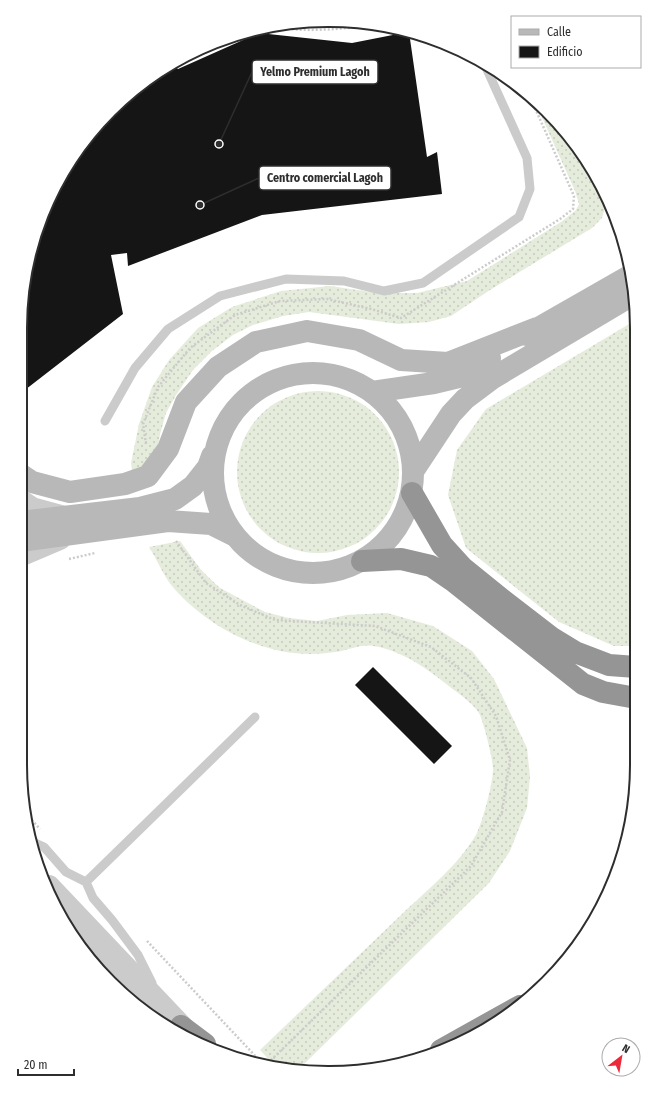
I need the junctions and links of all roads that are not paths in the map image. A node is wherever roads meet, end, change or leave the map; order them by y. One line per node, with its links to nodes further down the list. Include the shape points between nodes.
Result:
1 (489, 73): 6 (lane, via 527,158 530,188 519,217 423,283 384,291 344,282 286,279 220,296 168,329 135,368)
2 (625, 278): 4 (main road)
3 (628, 298): 8 (main road, via 493,378 466,399 451,414)
4 (537, 328): 5 (main road, via 459,377 434,384); 9 (main road, via 448,364 401,360 360,340 307,331 256,342 218,367 186,402 168,450 148,476 125,484 70,492)
5 (372, 392): 7 (main road, via 344,377 312,372 280,378 252,393 238,407 230,416); 8 (main road, via 394,413 409,440)
6 (105, 421)
7 (216, 445): 13 (main road, via 208,467 193,486 175,499); 14 (main road, via 212,477 219,508)
8 (414, 470): 10 (main road)
9 (27, 479)
10 (412, 493): 16 (main road, via 402,520 385,544); 19 (highway, via 442,545 462,567 522,615 575,652 609,665)
11 (27, 505): 13 (street)
12 (27, 523): 13 (main road)
13 (68, 526): 14 (main road, via 168,521 211,524); 15 (main road); 17 (street)
14 (235, 536): 16 (main road, via 256,556 280,568 308,574 336,571)
15 (27, 540)
16 (362, 561): 18 (highway, via 400,559 431,566)
17 (27, 563)
18 (554, 661): 20 (highway, via 585,675); 21 (highway, via 583,684 603,692)
19 (630, 667)
20 (630, 686)
21 (630, 697)
22 (255, 717): 24 (lane)
23 (37, 844): 24 (lane, via 44,847 66,872)
24 (86, 882): 26 (lane, via 93,898 138,956)
25 (57, 895): 26 (street)
26 (164, 1008): 27 (street)
27 (185, 1030)

